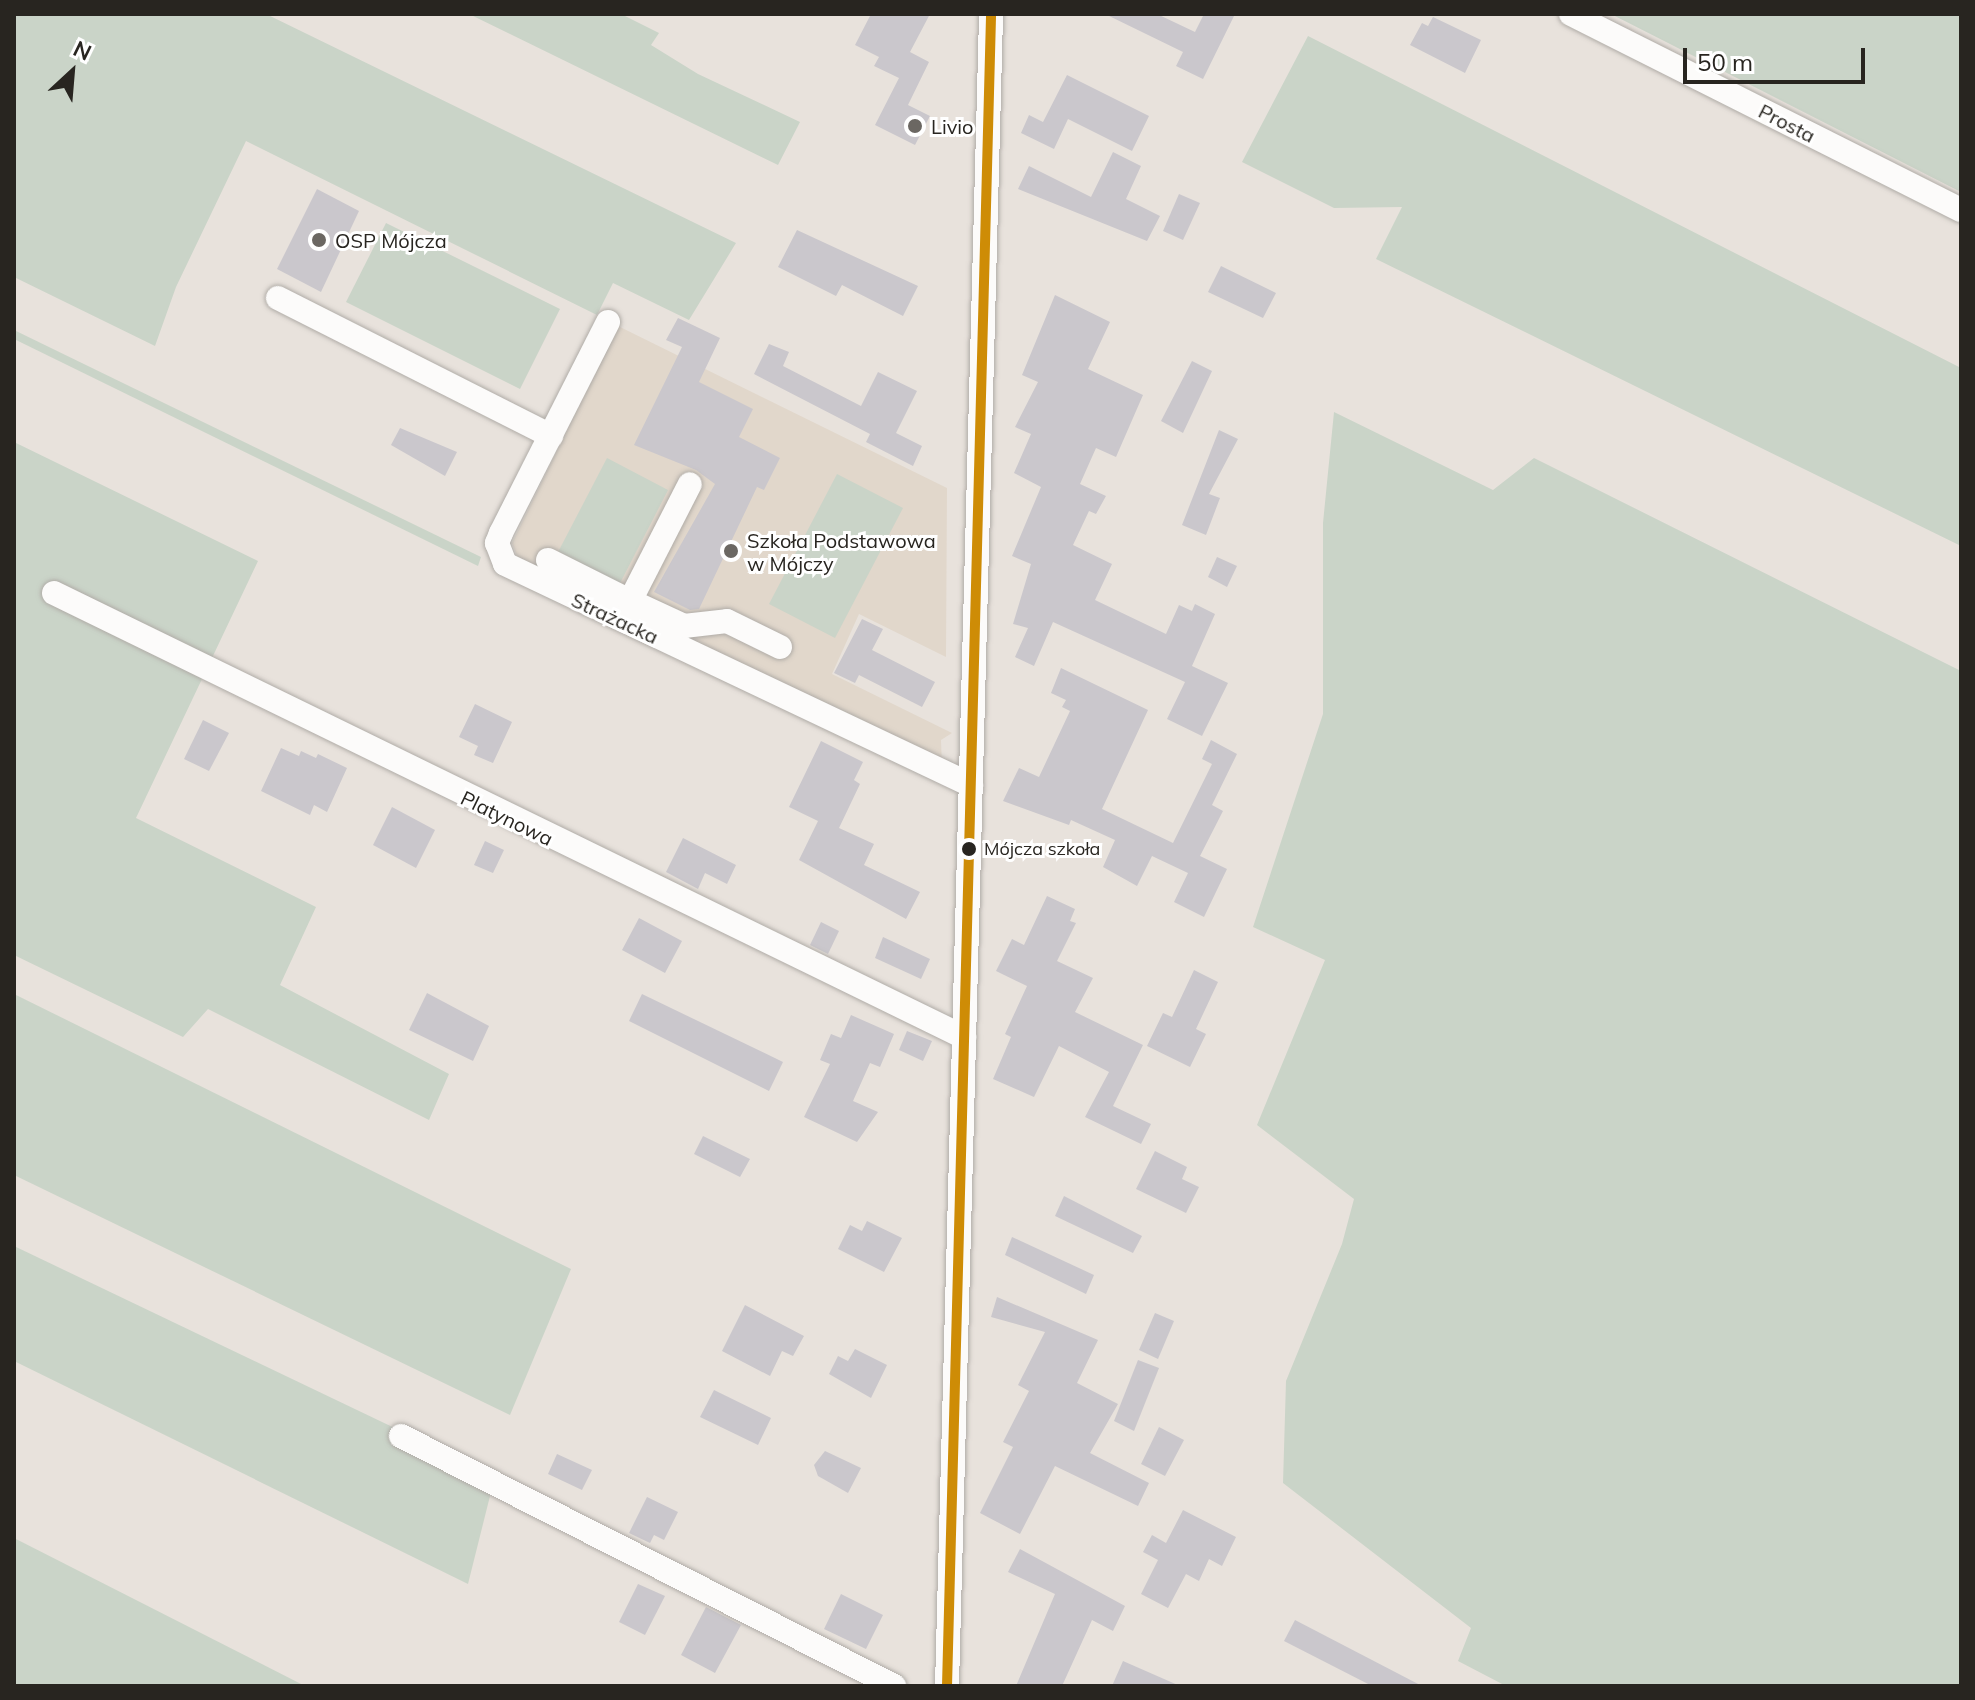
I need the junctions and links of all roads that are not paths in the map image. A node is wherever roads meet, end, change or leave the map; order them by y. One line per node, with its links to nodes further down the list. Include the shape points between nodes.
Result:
1 (991, 14): 12 (street)
2 (1571, 14): 3 (street, Prosta)
3 (1961, 210)
4 (278, 298): 6 (street)
5 (608, 322): 6 (street, Strażacka)
6 (551, 436): 12 (street, Strażacka, via 497,543 505,564)
7 (690, 484): 10 (street)
8 (548, 560): 10 (street)
9 (54, 593): 13 (street, Platynowa)
10 (630, 601): 11 (street, via 684,626 727,621)
11 (780, 647)
12 (971, 785): 13 (street)
13 (964, 1037): 16 (street)
14 (401, 1436): 15 (street)
15 (894, 1686)
16 (947, 1686)

